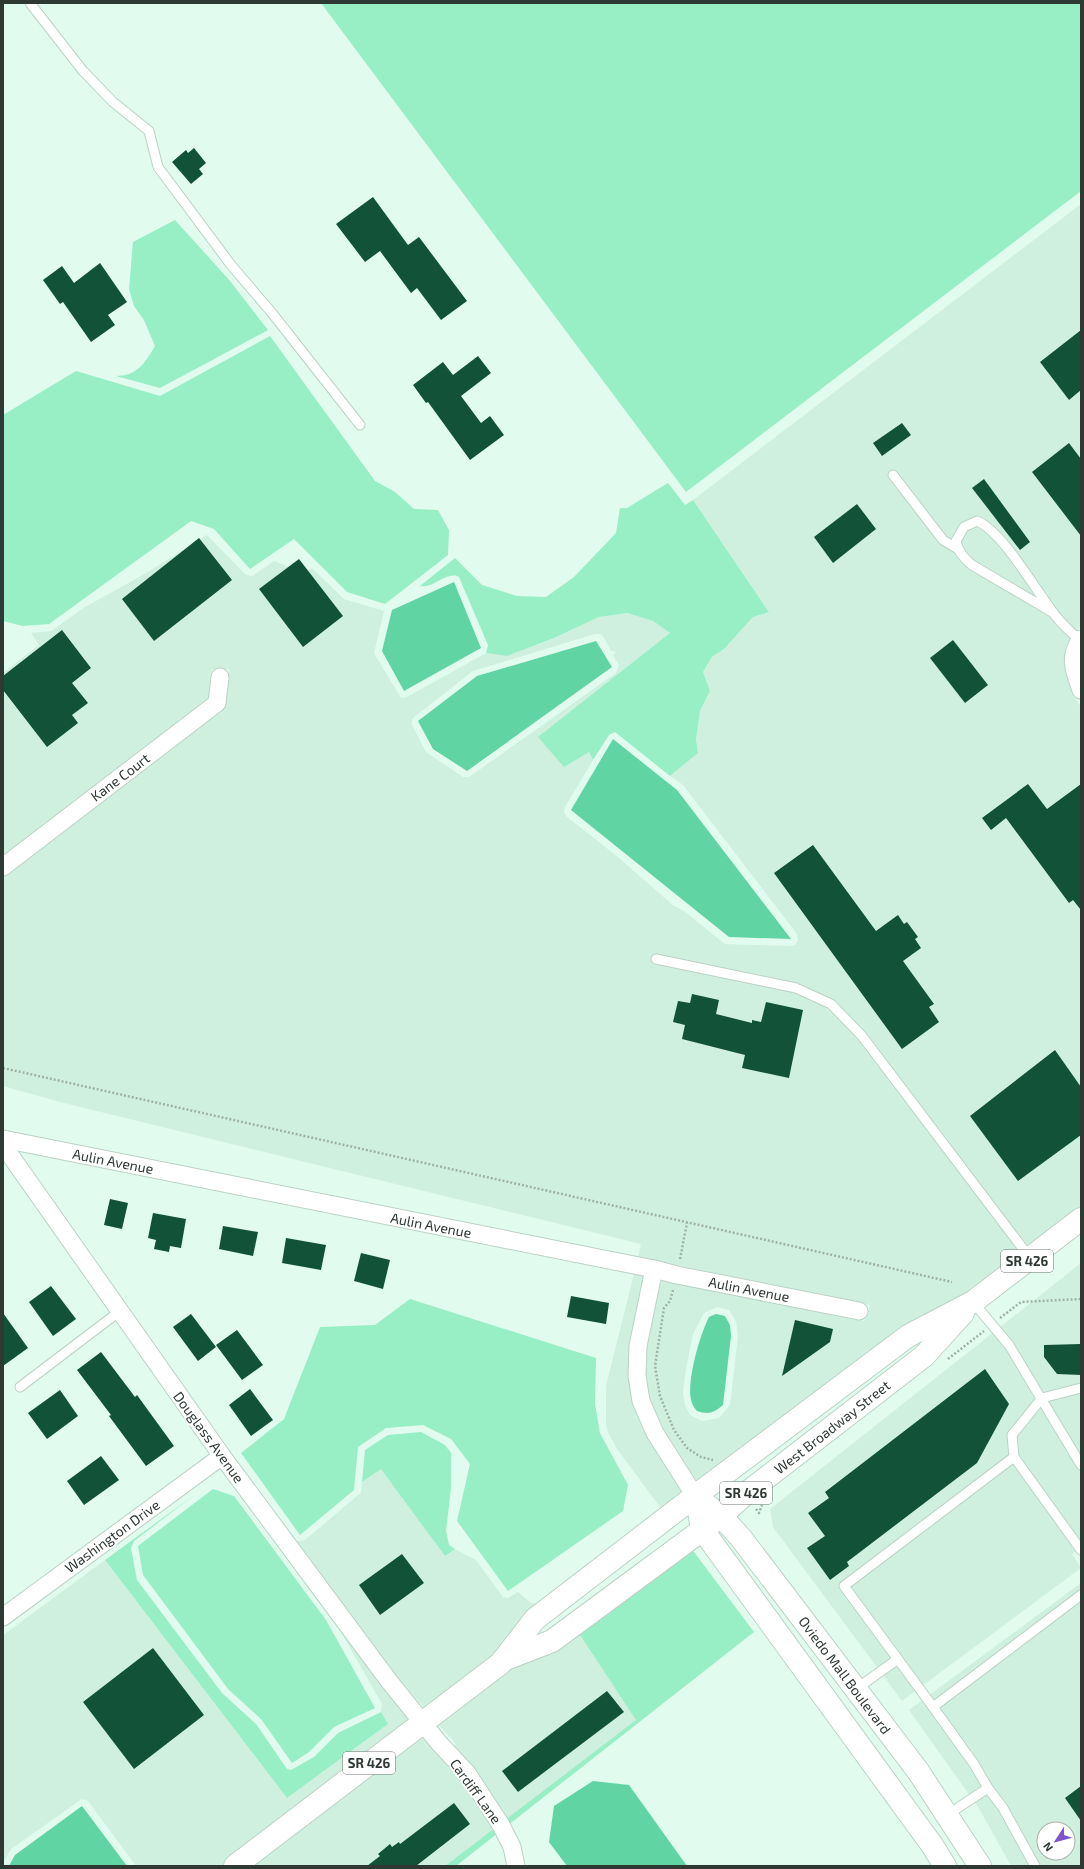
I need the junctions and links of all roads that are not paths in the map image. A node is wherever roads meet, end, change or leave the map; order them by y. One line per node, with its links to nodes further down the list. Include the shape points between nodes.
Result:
1 (30, 3): 2 (lane, via 83,71 114,102 149,131 158,167 232,265)
2 (360, 425)
3 (893, 474): 4 (lane, via 943,540)
4 (958, 549): 5 (lane, via 972,566); 5 (lane, via 956,541 964,527 977,521 985,524 1002,542)
5 (1052, 612): 6 (lane)
6 (1080, 640): 8 (street, via 1074,648 1074,669)
7 (220, 677): 9 (street, Kane Court, via 217,703)
8 (1081, 690)
9 (3, 867)
10 (656, 959): 14 (lane, via 796,988 831,1004 862,1036)
11 (3, 1140): 15 (street, Aulin Avenue)
12 (3, 1145): 17 (street, Douglass Avenue)
13 (1079, 1224): 14 (main road, West Broadway Street / SR 426)
14 (1030, 1258): 16 (main road, West Broadway Street / SR 426)
15 (654, 1269): 18 (street, Aulin Avenue); 25 (street, Oviedo Mall Boulevard, via 638,1346 637,1376 641,1400 655,1434)
16 (973, 1302): 21 (lane, via 1009,1344); 25 (main road, West Broadway Street / SR 426, via 908,1336); 26 (main road, West Broadway Street / SR 426, via 924,1356 744,1495)
17 (120, 1311): 19 (lane); 22 (street, Douglass Avenue)
18 (859, 1311)
19 (20, 1387)
20 (1081, 1388): 21 (lane)
21 (1042, 1398): 23 (lane, via 1012,1436); 24 (lane)
22 (222, 1456): 30 (street, Washington Drive); 35 (street, Douglass Avenue, via 389,1681)
23 (1014, 1457): 28 (lane); 31 (lane, via 844,1586)
24 (1081, 1465)
25 (695, 1496): 26 (main road, Oviedo Mall Boulevard); 27 (main road, Oviedo Mall Boulevard); 32 (main road, West Broadway Street / SR 426, via 534,1619)
26 (721, 1516): 27 (main road, West Broadway Street / SR 426); 33 (main road, Oviedo Mall Boulevard, via 741,1538)
27 (702, 1529): 32 (main road, West Broadway Street / SR 426, via 552,1641); 40 (main road, Oviedo Mall Boulevard)
28 (1081, 1550)
29 (1081, 1595): 34 (lane)
30 (3, 1617)
31 (898, 1659): 33 (lane); 34 (lane)
32 (503, 1660): 35 (main road, West Broadway Street / SR 426)
33 (856, 1689): 37 (main road, Oviedo Mall Boulevard, via 918,1771)
34 (933, 1707): 36 (lane)
35 (424, 1722): 38 (main road, West Broadway Street / SR 426); 39 (street, Cardiff Lane, via 439,1743 467,1773 500,1825 512,1847)
36 (988, 1788): 37 (lane); 42 (lane, via 1003,1808)
37 (947, 1815): 41 (main road, Oviedo Mall Boulevard)
38 (235, 1866)
39 (515, 1866)
40 (945, 1866)
41 (980, 1866)
42 (1035, 1866)

